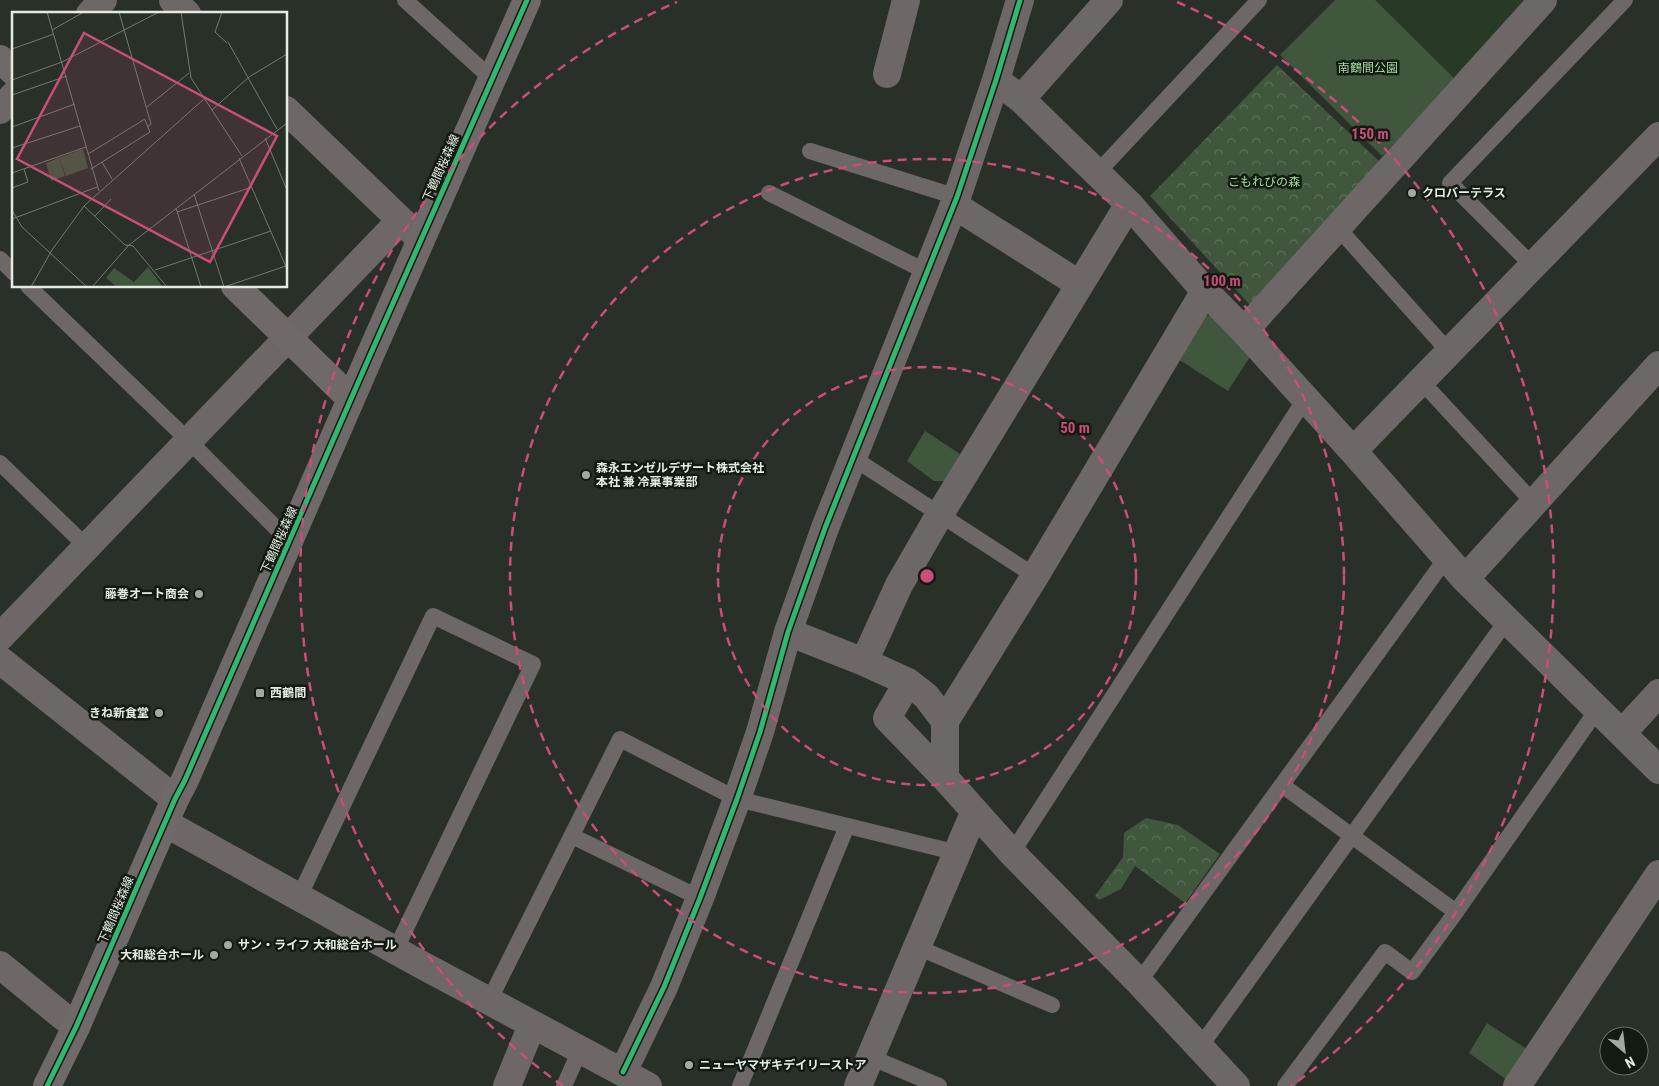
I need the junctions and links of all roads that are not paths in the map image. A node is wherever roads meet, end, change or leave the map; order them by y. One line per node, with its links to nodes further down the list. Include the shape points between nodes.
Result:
1 (103, 0): 11 (street)
2 (173, 0): 12 (street)
3 (405, 0): 16 (lane)
4 (526, 0): 16 (street, 下鶴間桜森線)
5 (906, 0): 15 (street)
6 (1020, 0): 17 (street)
7 (1109, 0): 19 (street)
8 (1259, 0): 24 (lane)
9 (1543, 0): 29 (street)
10 (1625, 0): 32 (lane, via 1450,183)
11 (92, 12)
12 (185, 12)
13 (0, 59): 14 (street)
14 (12, 70)
15 (887, 74)
16 (491, 78): 30 (street, 下鶴間桜森線)
17 (996, 80): 19 (street); 26 (street)
18 (12, 97): 20 (street)
19 (1021, 100): 24 (street)
20 (0, 110)
21 (288, 112): 28 (street)
22 (1659, 136): 32 (street)
23 (810, 151): 26 (lane)
24 (1098, 172): 27 (street)
25 (769, 193): 34 (lane)
26 (955, 201): 34 (street); 35 (street)
27 (1129, 204): 35 (street); 38 (street)
28 (400, 220): 30 (street); 40 (street)
29 (1338, 228): 39 (street); 41 (lane)
30 (420, 240): 45 (street, 下鶴間桜森線)
31 (0, 259): 33 (lane)
32 (1533, 266): 41 (street)
33 (12, 270)
34 (927, 272): 48 (street)
35 (1079, 284): 51 (street)
36 (30, 288): 46 (lane)
37 (237, 288): 40 (street)
38 (1205, 291): 39 (street); 55 (street)
39 (1244, 331): 44 (street)
40 (287, 338): 45 (street); 46 (street)
41 (1450, 353): 43 (street)
42 (1659, 365): 50 (street)
43 (1422, 382): 47 (street); 50 (lane)
44 (1305, 398): 47 (street); 77 (lane)
45 (351, 399): 52 (street, 下鶴間桜森線)
46 (189, 440): 52 (lane); 53 (street)
47 (1353, 451): 54 (street)
48 (853, 458): 51 (lane); 58 (street)
49 (0, 463): 53 (lane)
50 (1534, 503): 56 (street)
51 (940, 514): 55 (lane); 61 (street, via 899,585)
52 (289, 541): 71 (street, 下鶴間桜森線)
53 (87, 547): 59 (street)
54 (1447, 557): 56 (street); 69 (lane)
55 (1034, 576): 65 (street)
56 (1465, 579): 57 (street)
57 (1507, 620): 64 (street); 75 (lane)
58 (788, 632): 61 (street); 70 (street)
59 (0, 637)
60 (0, 660): 71 (street)
61 (864, 662): 62 (street)
62 (908, 682): 65 (street, via 926,696); 68 (street, via 887,718)
63 (1659, 693): 66 (street)
64 (1597, 710): 66 (street); 81 (lane)
65 (945, 721): 68 (street)
66 (1622, 734): 67 (street)
67 (1659, 770)
68 (944, 778): 72 (street)
69 (1282, 786): 75 (lane); 85 (lane)
70 (737, 799): 73 (lane); 74 (lane, via 620,739); 80 (street)
71 (170, 811): 79 (street); 89 (street, 下鶴間桜森線)
72 (974, 813): 76 (street); 77 (street)
73 (847, 826): 76 (lane); 98 (lane)
74 (572, 836): 80 (lane); 86 (lane)
75 (1351, 836): 81 (lane); 90 (lane)
76 (958, 853): 82 (street)
77 (1012, 853): 85 (street)
78 (1659, 874): 103 (street)
79 (299, 897): 83 (street); 83 (lane, via 433,616 534,664)
80 (700, 898): 93 (street, via 664,987)
81 (1456, 912): 102 (lane, via 1412,972 1385,952)
82 (917, 947): 87 (lane); 92 (street)
83 (395, 951): 86 (street)
84 (0, 965): 89 (street)
85 (1139, 982): 90 (street)
86 (489, 1001): 88 (street)
87 (1052, 1005)
88 (532, 1025): 91 (street); 95 (street)
89 (76, 1027): 94 (street, 下鶴間桜森線)
90 (1200, 1046): 101 (street)
91 (580, 1050): 93 (street); 96 (lane)
92 (870, 1057): 99 (street); 100 (lane)
93 (623, 1072): 97 (street)
94 (47, 1086)
95 (507, 1086)
96 (564, 1086)
97 (648, 1086)
98 (740, 1086)
99 (858, 1086)
100 (939, 1086)
101 (1236, 1086)
102 (1285, 1086)
103 (1517, 1086)

